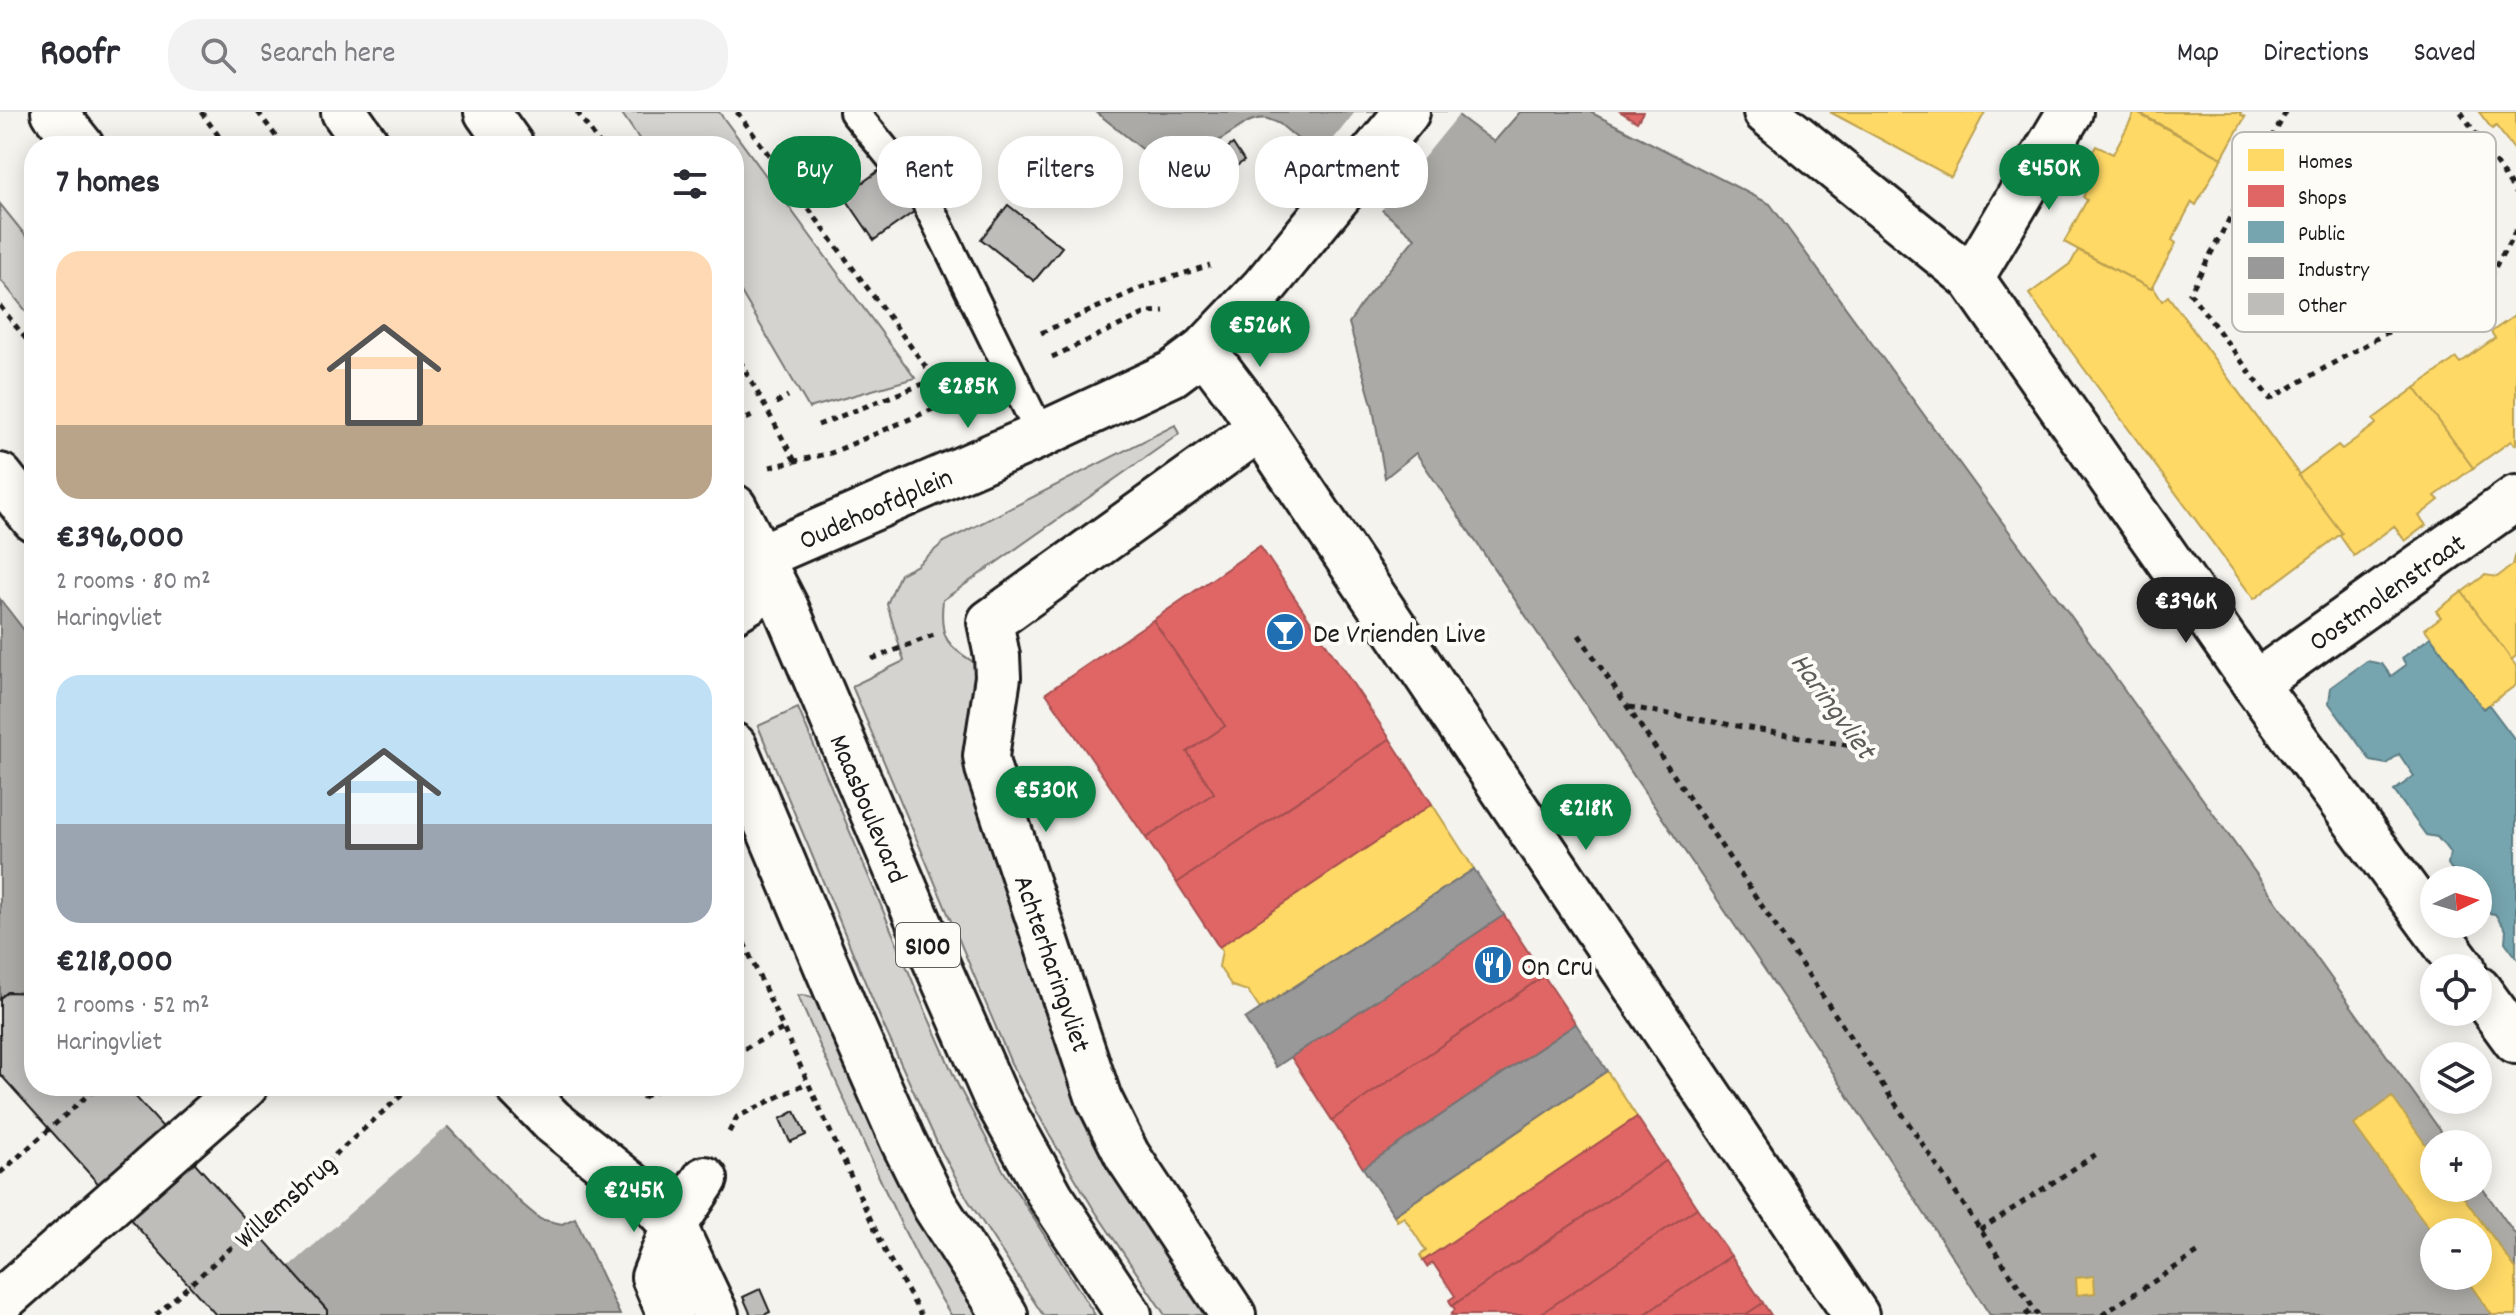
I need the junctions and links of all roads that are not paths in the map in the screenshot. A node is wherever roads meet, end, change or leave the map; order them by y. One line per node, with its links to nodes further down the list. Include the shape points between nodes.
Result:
1 (54, 112): 8 (street)
2 (344, 112): 9 (street)
3 (487, 112): 10 (street)
4 (854, 112): 14 (lane, via 925,199)
5 (1407, 112): 12 (street, via 1263,288)
6 (1766, 112): 11 (street)
7 (2070, 112): 11 (street)
8 (73, 136)
9 (361, 136)
10 (504, 136)
11 (1971, 278): 21 (street)
12 (1204, 350): 13 (street); 14 (street, Oudehoofdplein, via 1154,384)
13 (1260, 428): 35 (street, Achterharingvliet, via 990,622 998,677 988,768 1099,1099 1127,1155); 36 (street)
14 (1041, 435): 19 (street, Oudehoofdplein)
15 (0, 476): 17 (street)
16 (2516, 498): 21 (street, Oostmolenstraat)
17 (24, 506)
18 (744, 526): 19 (street, Maasboulevard / S100)
19 (760, 557): 20 (street); 34 (street, Maasboulevard / S100, via 996,1098 1051,1197)
20 (744, 604)
21 (2255, 684): 23 (street)
22 (744, 770): 33 (street, via 903,1141 935,1206)
23 (2453, 954)
24 (2492, 1008): 25 (street)
25 (2516, 1041)
26 (234, 1096): 30 (street)
27 (528, 1096): 29 (street)
28 (705, 1179): 29 (street)
29 (674, 1226): 31 (street, via 654,1277); 32 (street)
30 (0, 1302)
31 (670, 1315)
32 (716, 1315)
33 (1005, 1315)
34 (1129, 1315)
35 (1233, 1315)
36 (1856, 1315)

